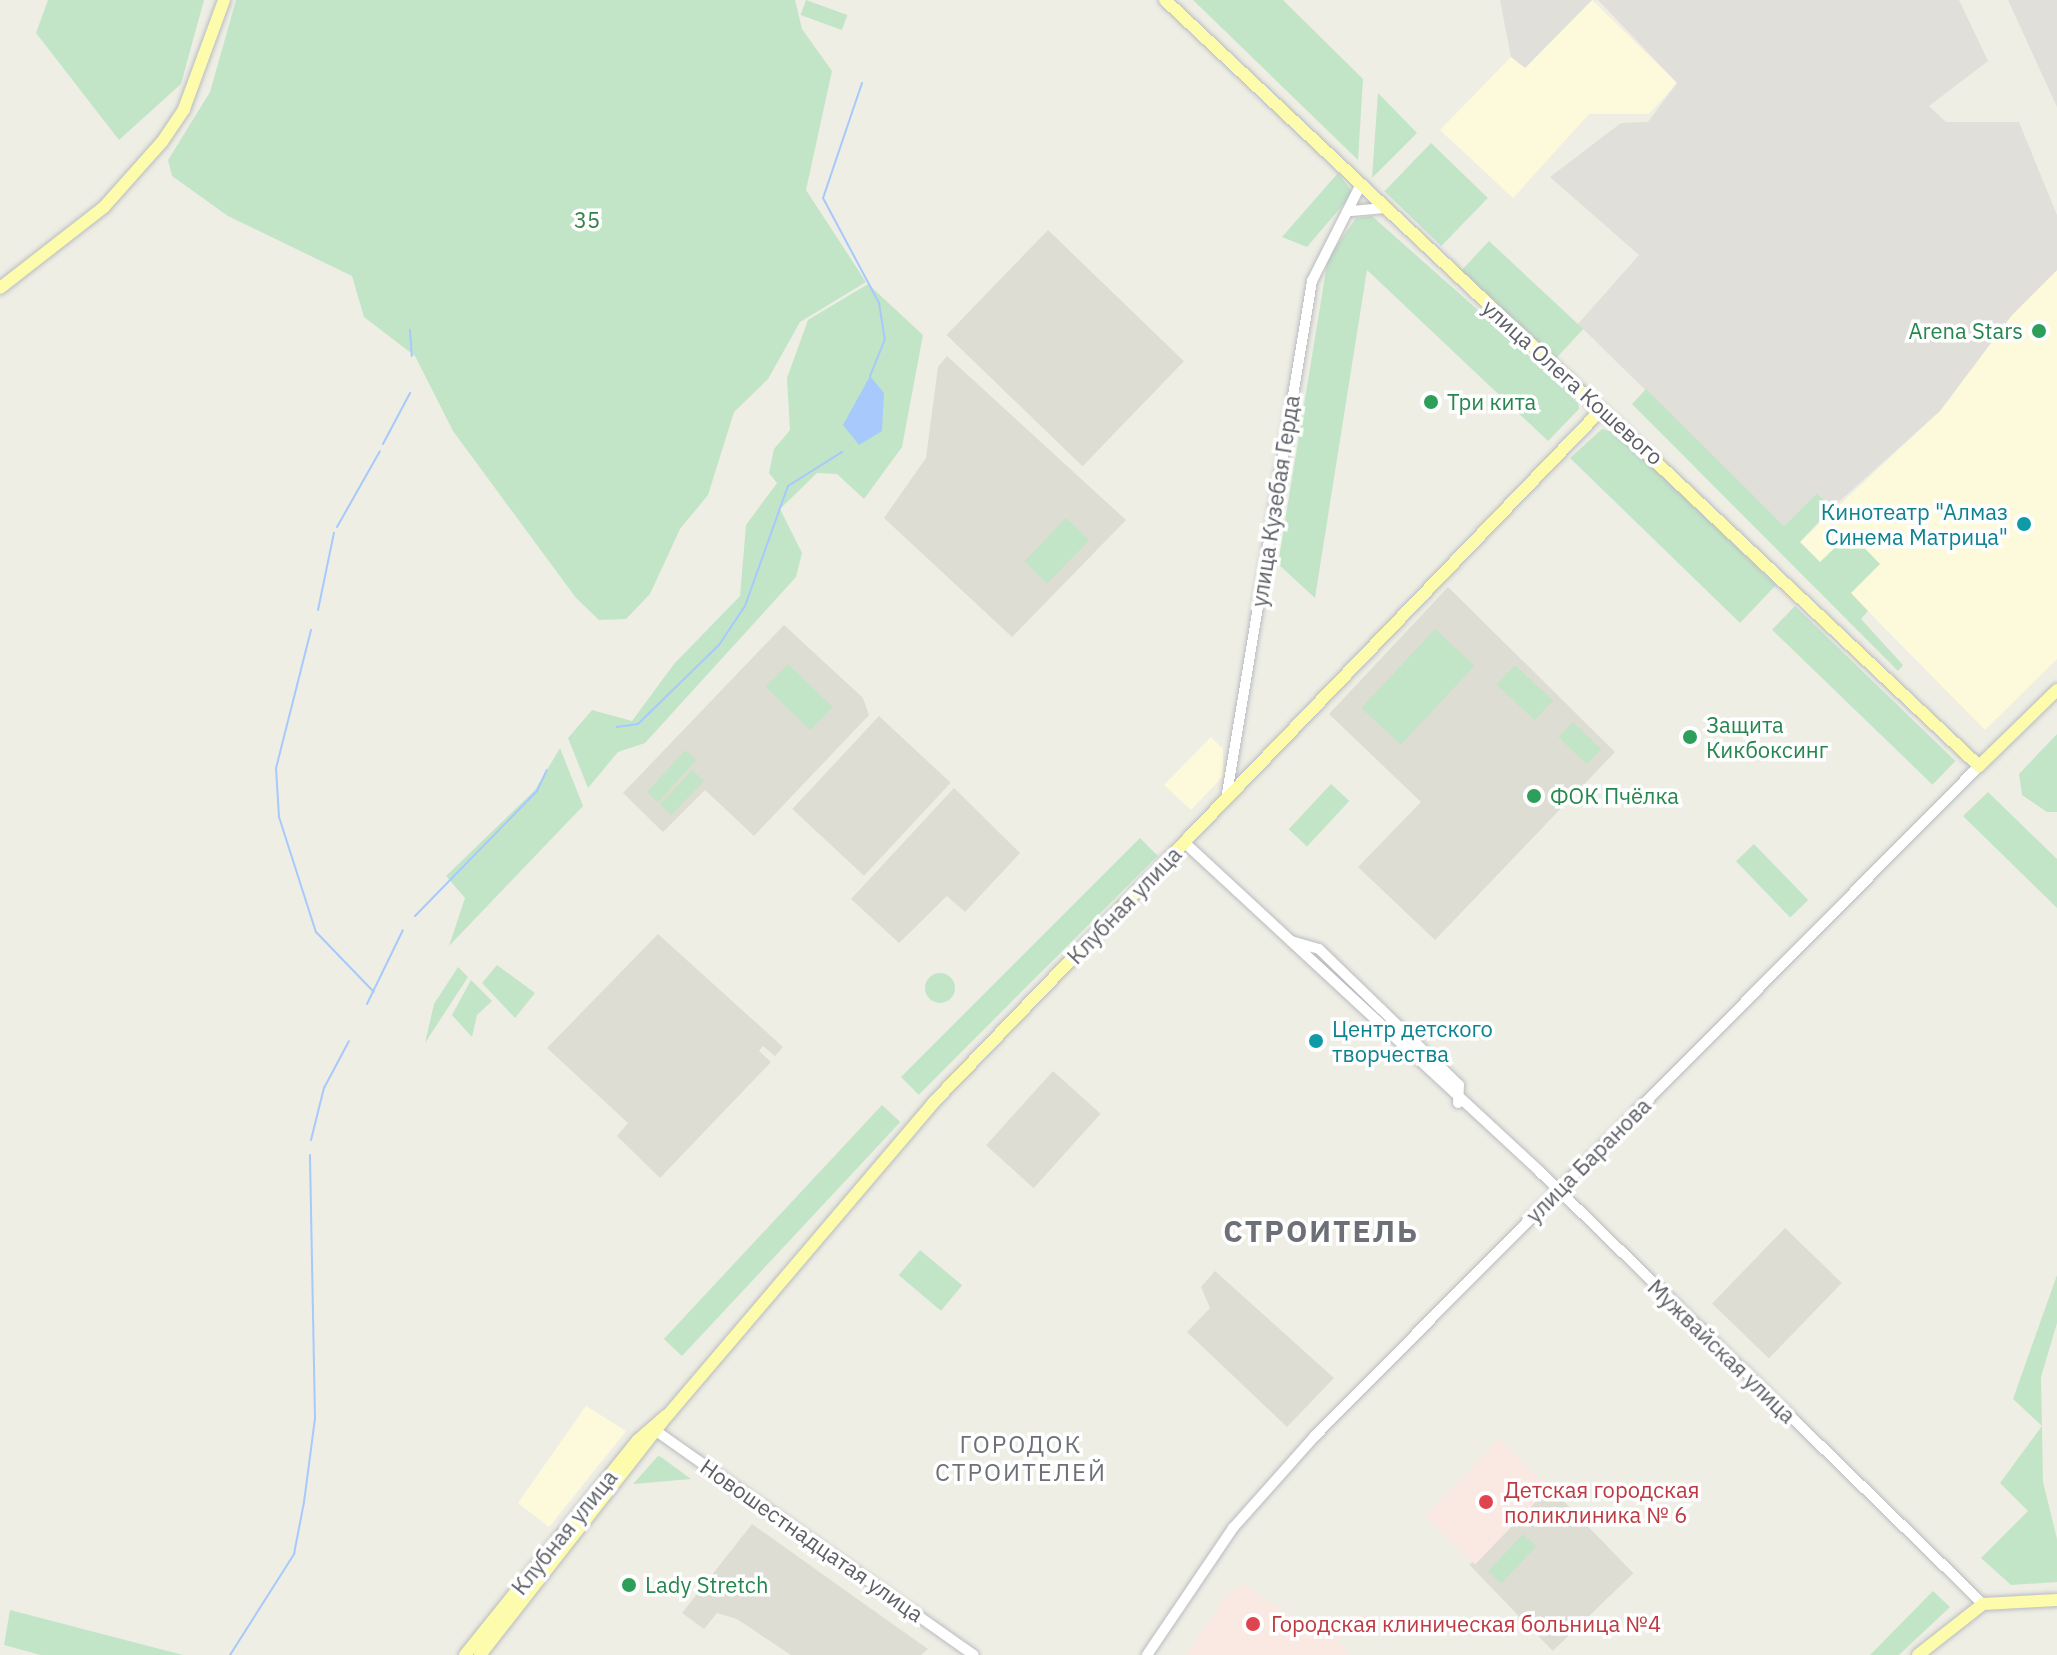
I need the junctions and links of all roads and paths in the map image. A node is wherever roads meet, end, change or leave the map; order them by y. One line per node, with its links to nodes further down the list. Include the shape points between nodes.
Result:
1 (224, 0): 6 (main road, via 190,95 162,142 104,207)
2 (1165, 0): 3 (main road, улица Олега Кошевого)
3 (1361, 184): 4 (main road, улица Олега Кошевого); 5 (street, улица Кузебая Герда)
4 (1386, 208): 5 (street); 7 (main road, улица Олега Кошевого)
5 (1349, 212): 10 (street, улица Кузебая Герда, via 1321,251 1312,281)
6 (0, 288)
7 (1600, 411): 9 (main road, улица Олега Кошевого); 10 (main road, Клубная улица)
8 (2057, 690): 9 (main road, улица Баранова)
9 (1979, 766): 12 (street, улица Баранова)
10 (1226, 800): 11 (main road, Клубная улица)
11 (1184, 842): 12 (street, Мужвайская улица, via 1287,940 1319,949 1459,1085 1458,1103); 13 (main road, Клубная улица, via 933,1103)
12 (1557, 1190): 15 (street, Мужвайская улица); 19 (street, улица Баранова, via 1268,1487)
13 (655, 1429): 16 (main road, Клубная улица); 17 (main road, Клубная улица); 18 (street, Новошестнадцатая улица)
14 (2057, 1600): 15 (main road)
15 (1983, 1604): 20 (main road)
16 (465, 1655)
17 (480, 1655)
18 (974, 1655)
19 (1147, 1655)
20 (1918, 1655)

